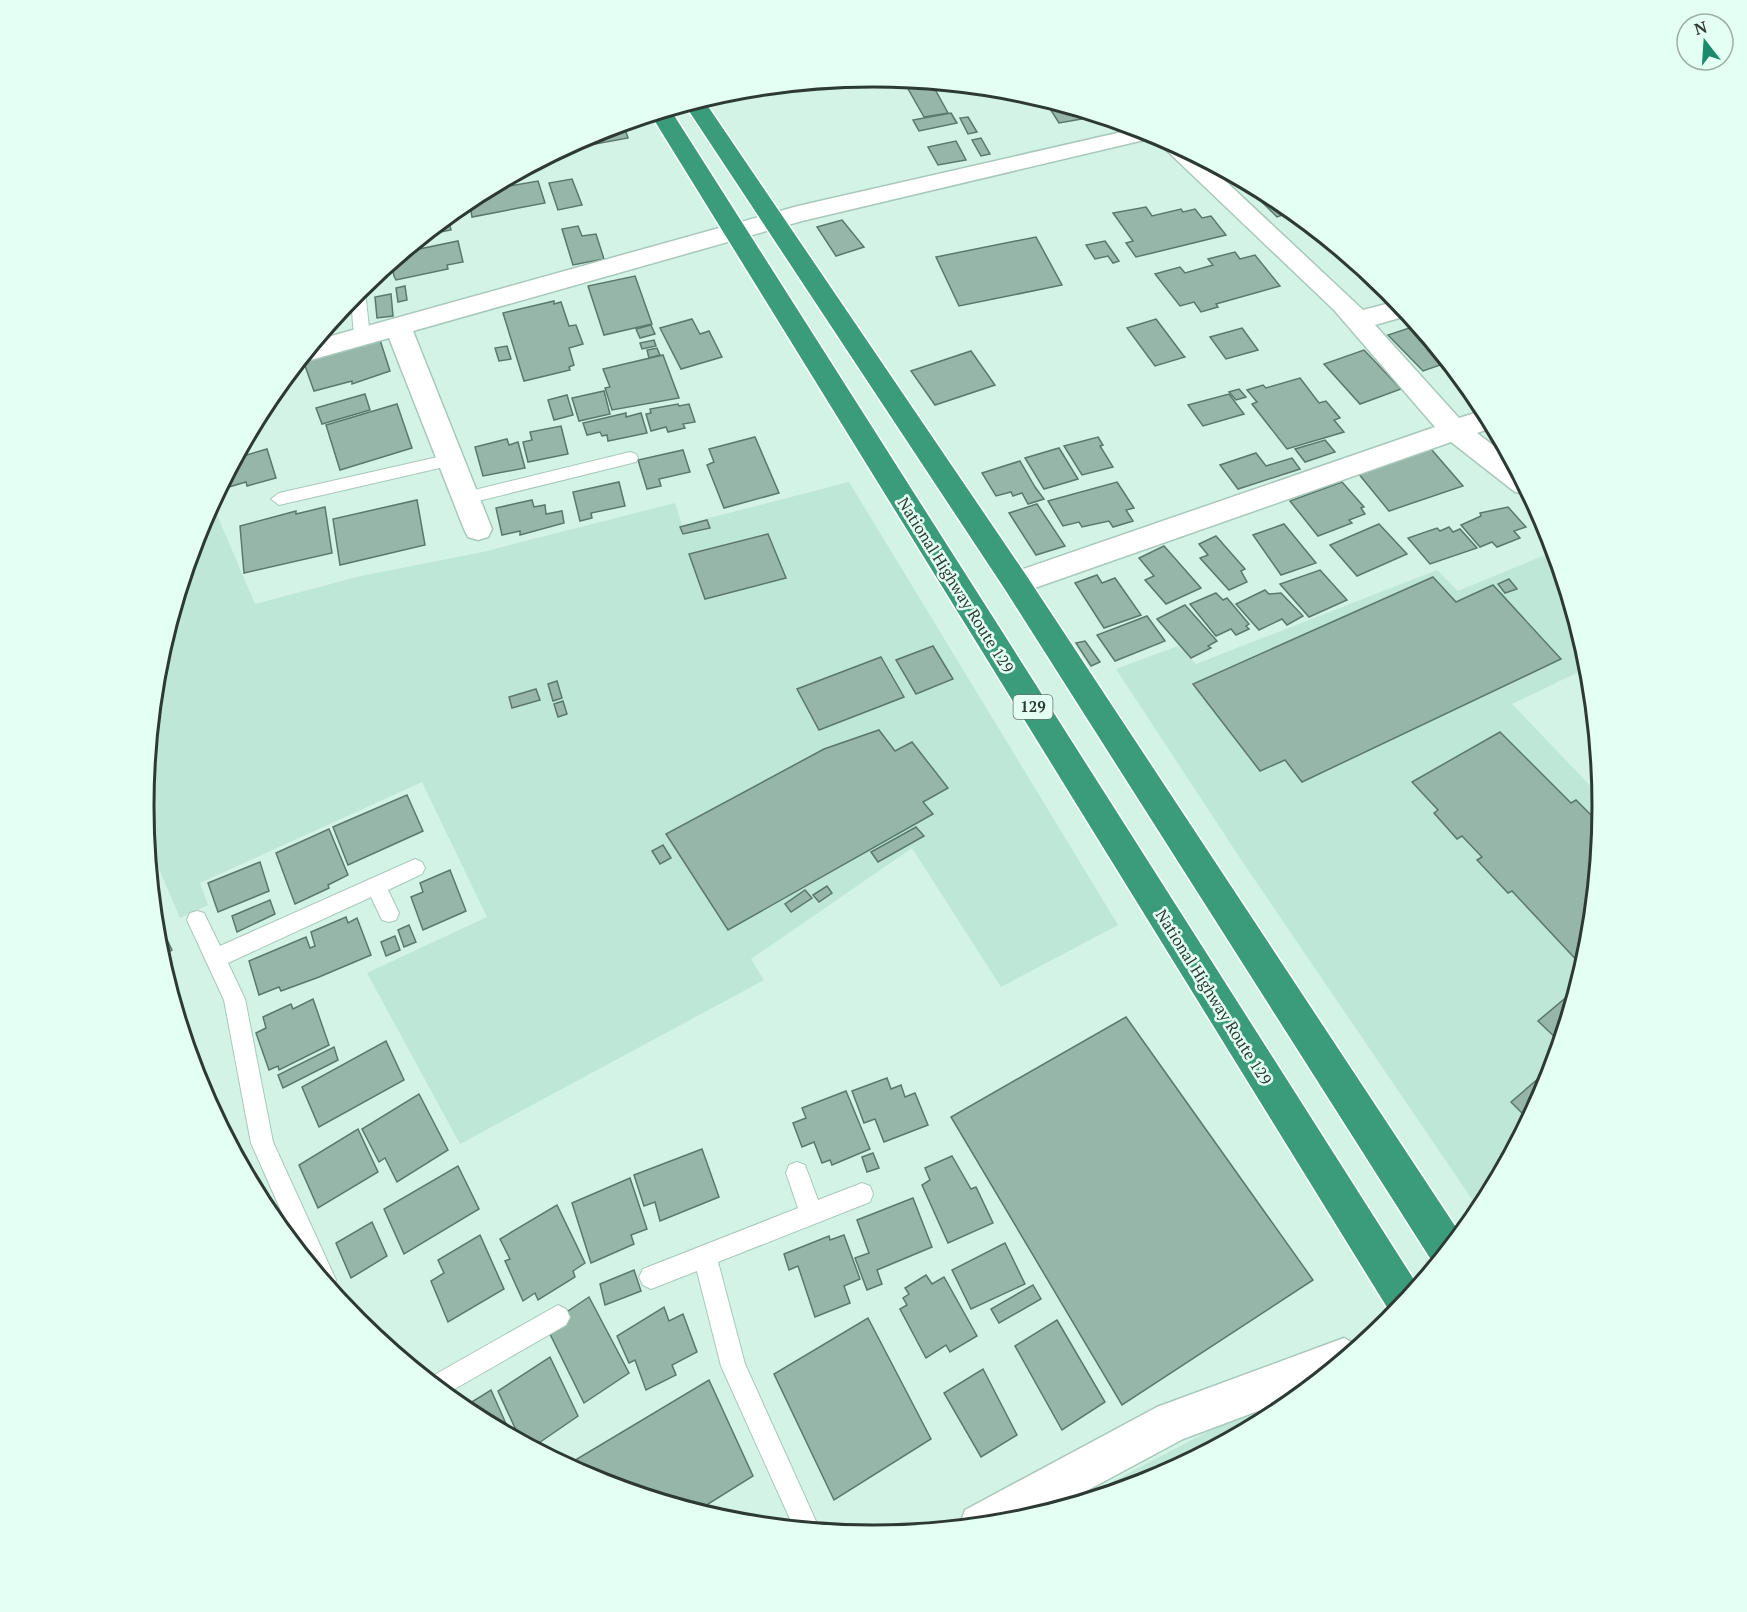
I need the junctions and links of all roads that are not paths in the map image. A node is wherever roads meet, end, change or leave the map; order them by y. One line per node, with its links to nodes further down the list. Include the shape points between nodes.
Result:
1 (698, 109): 5 (highway)
2 (665, 118): 6 (highway, National Highway Route 129 / 129)
3 (1134, 136): 5 (street)
4 (1190, 160): 10 (street)
5 (772, 222): 6 (street); 22 (highway)
6 (736, 233): 11 (street); 35 (highway, National Highway Route 129 / 129)
7 (1380, 296): 10 (street)
8 (359, 304): 12 (lane)
9 (1392, 309): 10 (street)
10 (1350, 312): 15 (street)
11 (398, 327): 12 (street); 17 (street)
12 (362, 337): 13 (street)
13 (319, 349)
14 (1480, 421): 15 (street)
15 (1455, 430): 18 (street); 22 (street)
16 (630, 458): 19 (lane, via 560,483)
17 (451, 460): 19 (street); 20 (lane)
18 (1510, 473)
19 (466, 498): 21 (street)
20 (279, 499)
21 (478, 529)
22 (1016, 583): 31 (highway)
23 (415, 868): 24 (lane)
24 (376, 886): 25 (lane); 27 (lane)
25 (389, 913)
26 (197, 920): 27 (lane)
27 (214, 959): 32 (lane, via 234,999 261,1143)
28 (797, 1173): 30 (lane)
29 (861, 1194): 30 (lane)
30 (812, 1214): 33 (lane)
31 (1444, 1244)
32 (313, 1256)
33 (705, 1257): 34 (lane); 40 (lane, via 733,1366)
34 (651, 1277)
35 (1401, 1294)
36 (558, 1317): 38 (lane)
37 (1323, 1367): 39 (street, via 1172,1422)
38 (444, 1382)
39 (1002, 1513)
40 (804, 1521)

